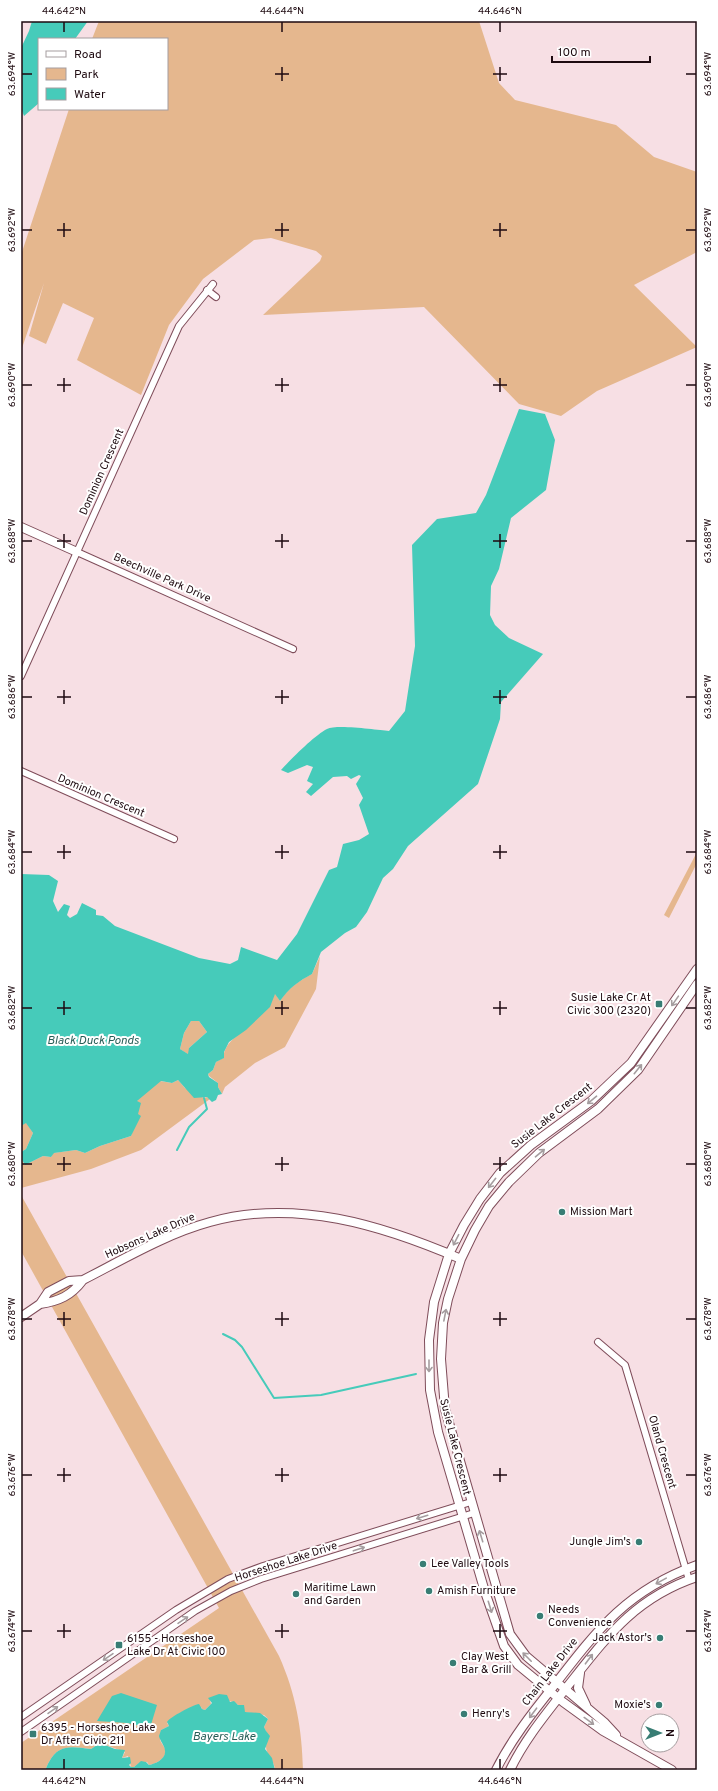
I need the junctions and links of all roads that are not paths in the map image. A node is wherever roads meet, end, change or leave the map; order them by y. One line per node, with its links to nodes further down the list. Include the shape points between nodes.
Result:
1 (212, 284): 2 (street, Dominion Crescent)
2 (207, 290): 3 (street); 5 (street, Dominion Crescent, via 179,326)
3 (216, 297)
4 (21, 527): 5 (street, Beechville Park Drive)
5 (77, 552): 6 (street, Beechville Park Drive); 7 (street, Dominion Crescent)
6 (293, 649)
7 (21, 676)
8 (21, 771): 9 (street, Dominion Crescent)
9 (174, 839)
10 (697, 969): 12 (street, Susie Lake Crescent, one-way to 12, via 631,1063 591,1101 531,1145 500,1173 480,1199)
11 (697, 984): 13 (street, Susie Lake Crescent, one-way to 11, via 489,1206 509,1182 539,1153 598,1109 638,1070)
12 (449, 1254): 13 (street, Hobsons Lake Drive); 14 (street, Hobsons Lake Drive, via 358,1222 293,1212 233,1216 177,1234 83,1280 75,1291 54,1302 40,1304); 17 (street, Susie Lake Crescent, one-way to 17, via 434,1302 429,1368 433,1411)
13 (461, 1259): 16 (street, Susie Lake Crescent, one-way to 13, via 450,1433 442,1384 443,1323)
14 (21, 1317)
15 (598, 1342): 21 (street, Oland Crescent, via 624,1365)
16 (471, 1502): 17 (street, Horseshoe Lake Drive); 18 (street, Susie Lake Crescent)
17 (460, 1506): 19 (street, Susie Lake Crescent); 29 (street, Horseshoe Lake Drive, one-way to 29, via 256,1568 225,1581 176,1610)
18 (474, 1513): 19 (street, Horseshoe Lake Drive); 24 (street, Susie Lake Crescent, one-way to 18, via 526,1656 512,1637)
19 (463, 1516): 26 (street, Susie Lake Crescent, one-way to 26, via 501,1642 518,1666); 30 (street, Horseshoe Lake Drive, one-way to 19, via 180,1621 231,1591 261,1579)
20 (697, 1565): 21 (street, Chain Lake Drive)
21 (686, 1569): 22 (street, Oland Crescent); 24 (street, Chain Lake Drive, one-way to 24, via 643,1591 618,1610 592,1637)
22 (693, 1578): 23 (street, Chain Lake Drive, one-way to 22, via 625,1619 660,1594)
23 (580, 1671): 25 (street, Chain Lake Drive); 28 (street, via 578,1688 583,1702)
24 (556, 1682): 25 (street, Susie Lake Crescent); 26 (street, Chain Lake Drive)
25 (565, 1690): 27 (street, Chain Lake Drive); 28 (street, Susie Lake Crescent)
26 (550, 1691): 27 (street, Susie Lake Crescent); 32 (street, Chain Lake Drive, one-way to 32, via 512,1742)
27 (558, 1698): 31 (street, Susie Lake Crescent, one-way to 31, via 603,1731); 33 (street, Chain Lake Drive, via 532,1731)
28 (590, 1711): 31 (street, Susie Lake Crescent)
29 (21, 1717)
30 (21, 1732)
31 (621, 1740): 34 (street)
32 (496, 1770)
33 (510, 1770)
34 (672, 1770)

